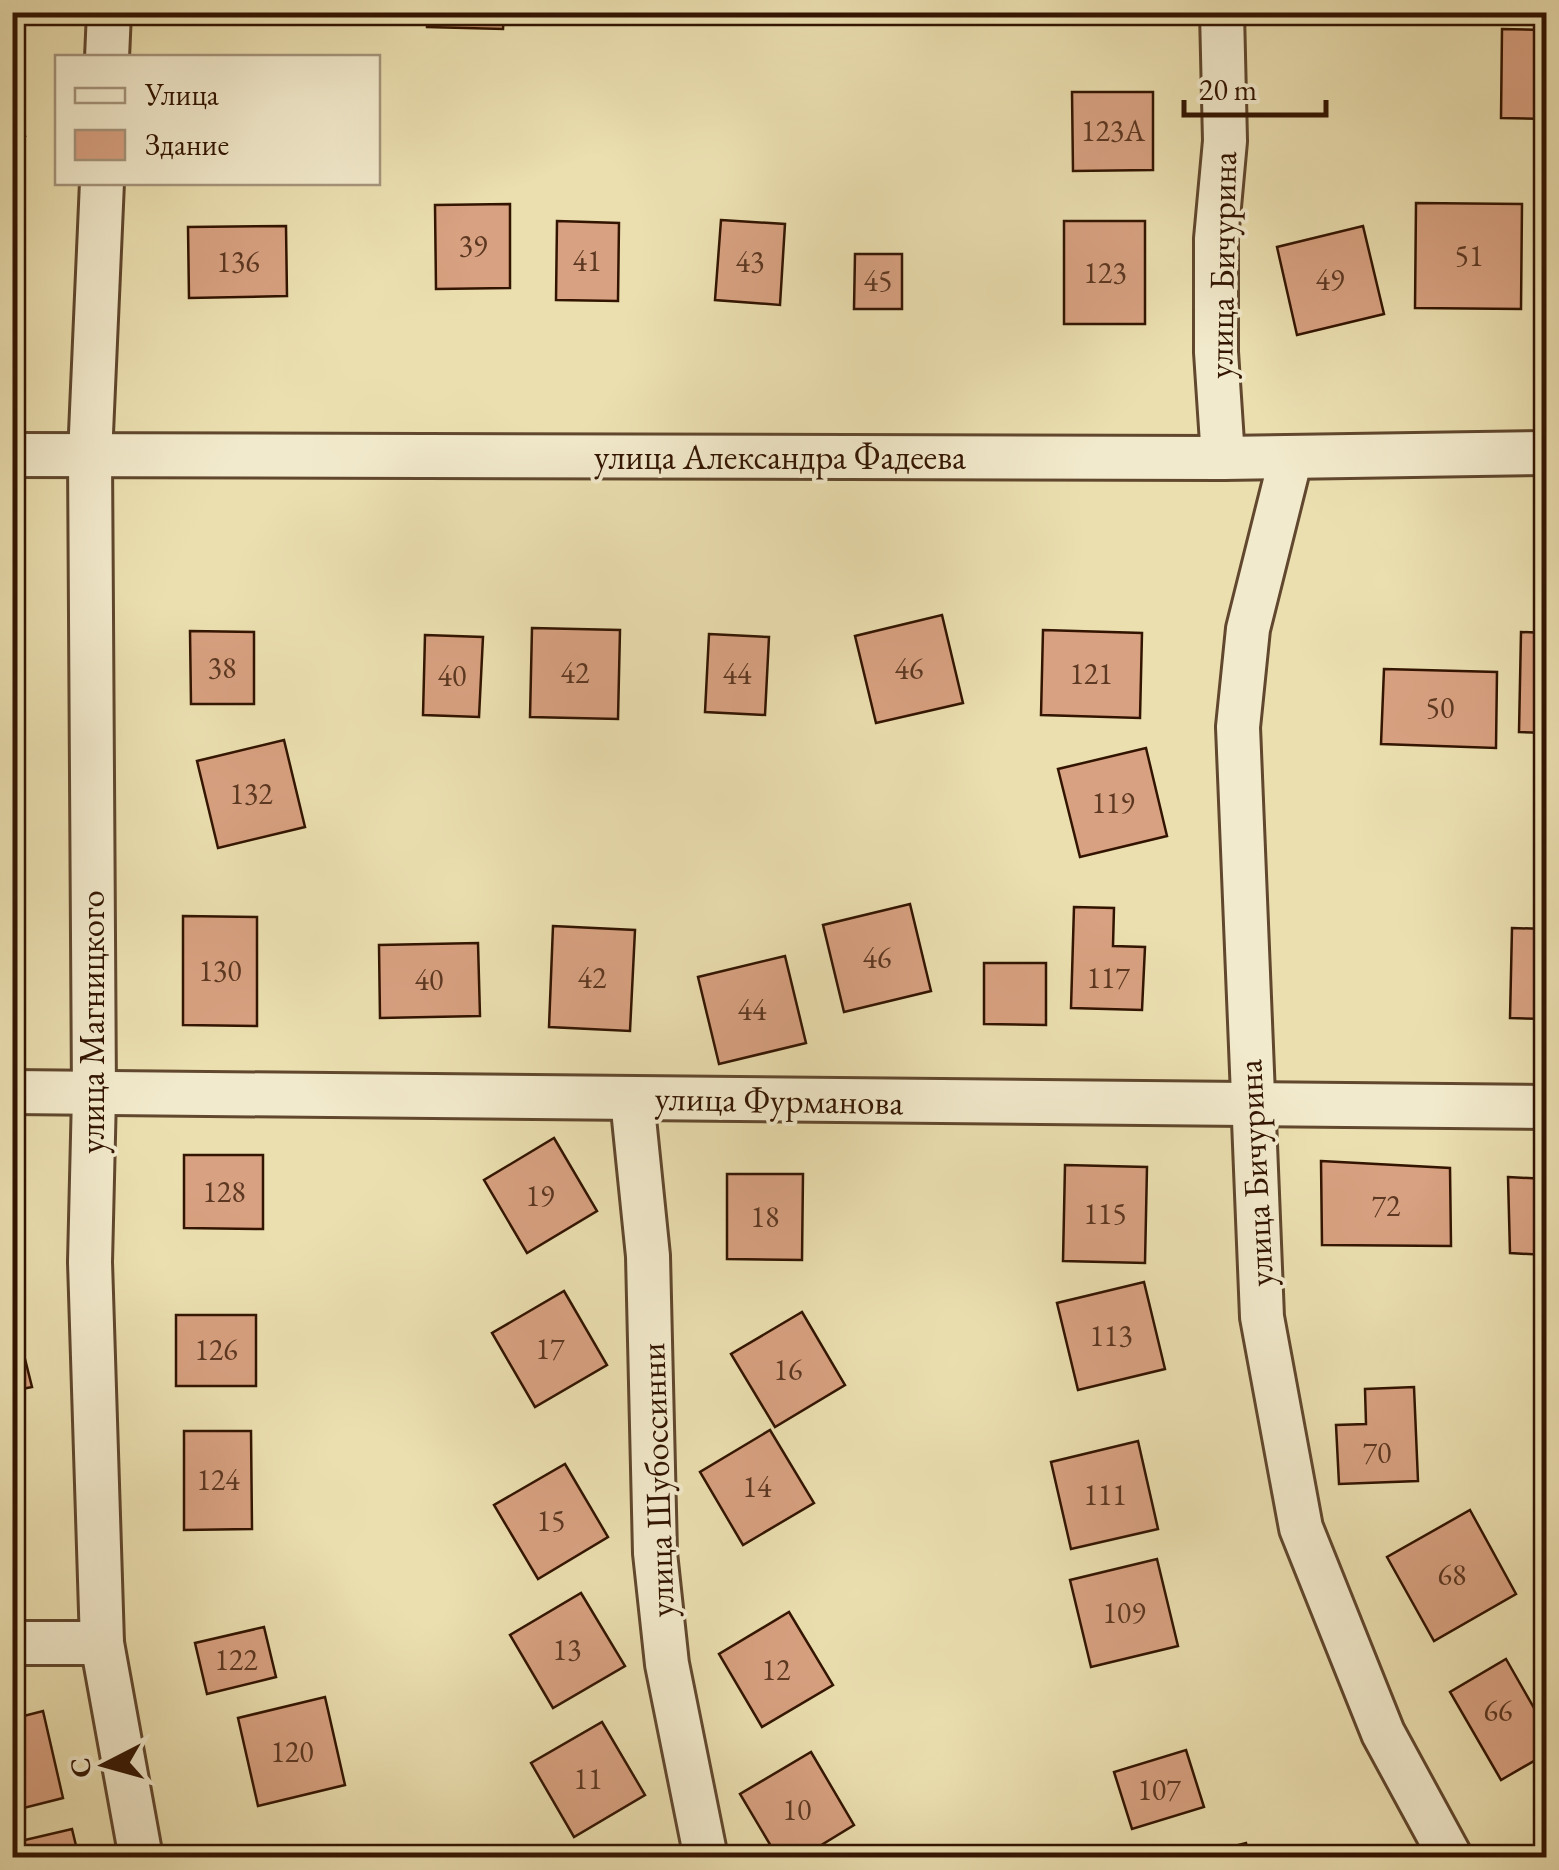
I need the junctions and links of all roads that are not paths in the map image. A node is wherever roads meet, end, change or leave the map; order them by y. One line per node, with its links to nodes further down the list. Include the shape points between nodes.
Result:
1 (109, 12): 3 (street)
2 (1222, 12): 8 (street, улица Бичурина, via 1226,141 1216,239 1216,352)
3 (107, 55)
4 (102, 185): 7 (street, улица Магницкого)
5 (1546, 453): 9 (street, улица Александра Фадеева)
6 (12, 455): 7 (street, улица Александра Фадеева)
7 (90, 456): 8 (street, улица Александра Фадеева); 11 (street, улица Магницкого)
8 (1223, 458): 9 (street, улица Александра Фадеева)
9 (1291, 458): 13 (street, улица Бичурина, via 1248,630 1238,727)
10 (12, 1092): 11 (street, улица Фурманова)
11 (94, 1095): 12 (street, улица Фурманова); 16 (street, улица Магницкого, via 90,1262)
12 (632, 1098): 13 (street, улица Фурманова); 18 (street, улица Шубоссинни, via 648,1256 655,1553 667,1664)
13 (1251, 1106): 14 (street, улица Фурманова); 19 (street, улица Бичурина, via 1262,1317 1301,1528 1383,1733)
14 (1546, 1107)
15 (12, 1642): 16 (street)
16 (102, 1643): 17 (street, улица Магницкого)
17 (142, 1858)
18 (706, 1858)
19 (1451, 1858)

